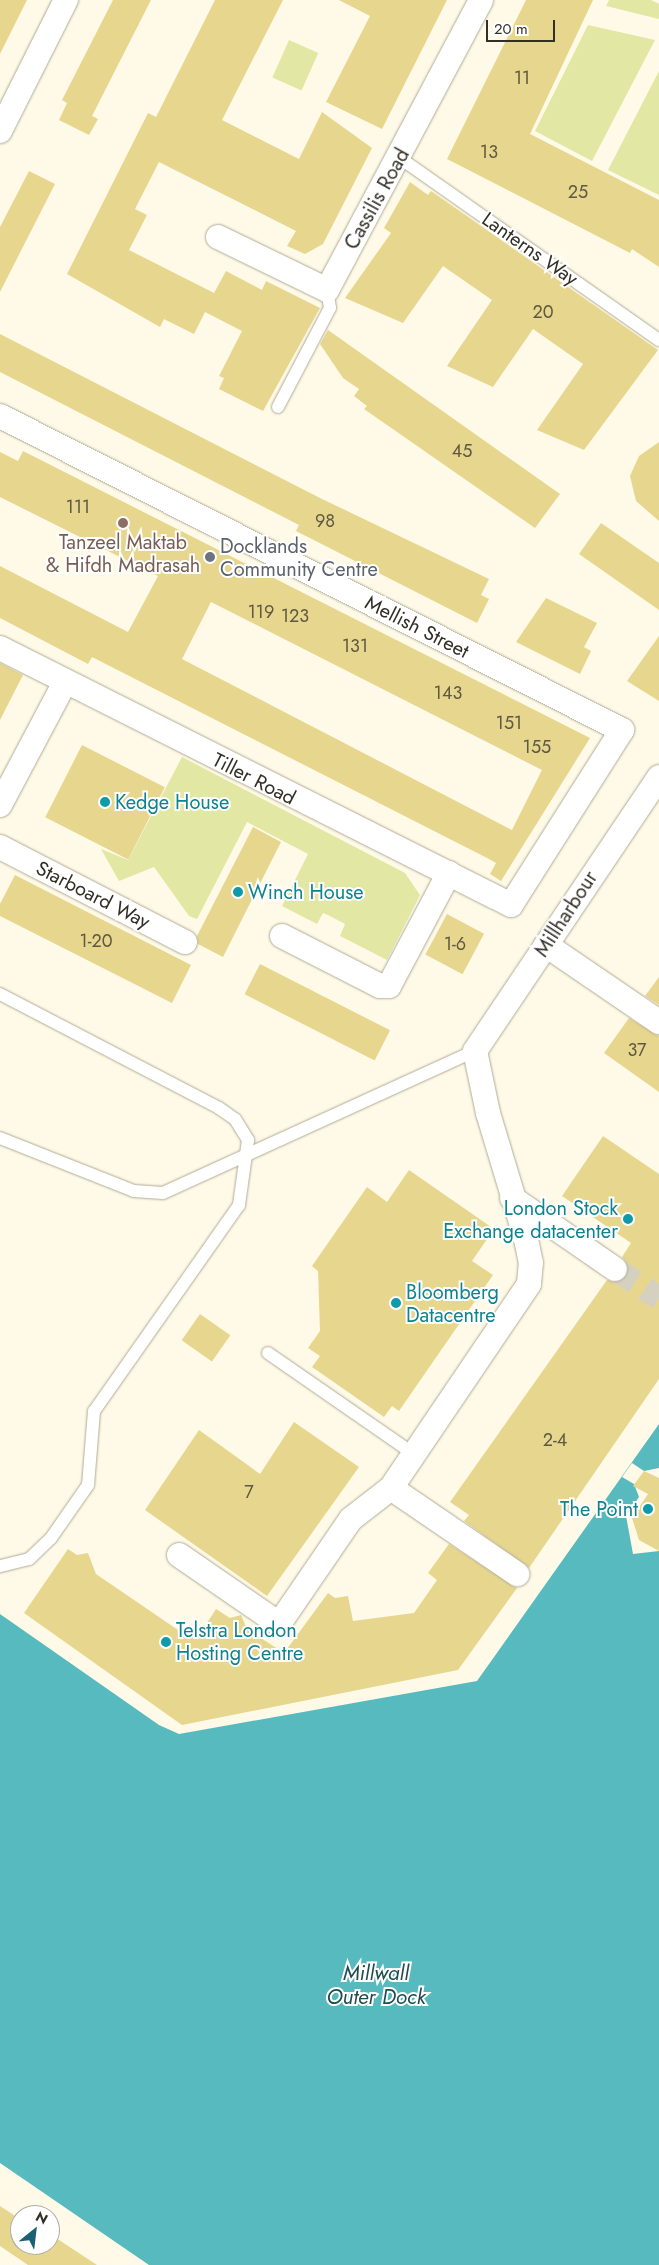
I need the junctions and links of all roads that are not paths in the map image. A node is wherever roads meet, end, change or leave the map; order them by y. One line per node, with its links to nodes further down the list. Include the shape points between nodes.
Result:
1 (66, 0): 3 (street)
2 (481, 0): 4 (street, Cassilis Road)
3 (0, 131)
4 (400, 158): 6 (street, Cassilis Road); 7 (lane, Lanterns Way, via 447,196)
5 (218, 237): 6 (street)
6 (328, 290): 8 (lane, via 330,308)
7 (659, 340)
8 (278, 407)
9 (0, 416): 16 (street, Mellish Street, via 622,730)
10 (0, 648): 11 (street, Tiller Road)
11 (65, 682): 13 (street); 15 (street, Tiller Road, via 265,785)
12 (659, 778): 19 (street, Millharbour)
13 (0, 805)
14 (0, 847): 18 (street, Starboard Way)
15 (449, 872): 16 (street, Tiller Road); 17 (street, via 389,986 380,986)
16 (511, 906)
17 (282, 936)
18 (185, 942)
19 (546, 944): 21 (street); 22 (street, Millharbour)
20 (0, 994): 24 (lane, via 220,1108 243,1129)
21 (659, 1022)
22 (475, 1051): 24 (lane); 25 (street)
23 (0, 1138): 24 (lane, via 134,1192 163,1193)
24 (247, 1156): 31 (lane, via 239,1205 94,1411 88,1485 51,1538 29,1559)
25 (512, 1198): 26 (street); 28 (street, via 531,1263 529,1284)
26 (615, 1269)
27 (268, 1353): 28 (lane)
28 (414, 1454): 29 (street)
29 (391, 1488): 30 (street, via 351,1519 279,1624); 32 (street)
30 (179, 1555)
31 (0, 1566)
32 (517, 1574)

